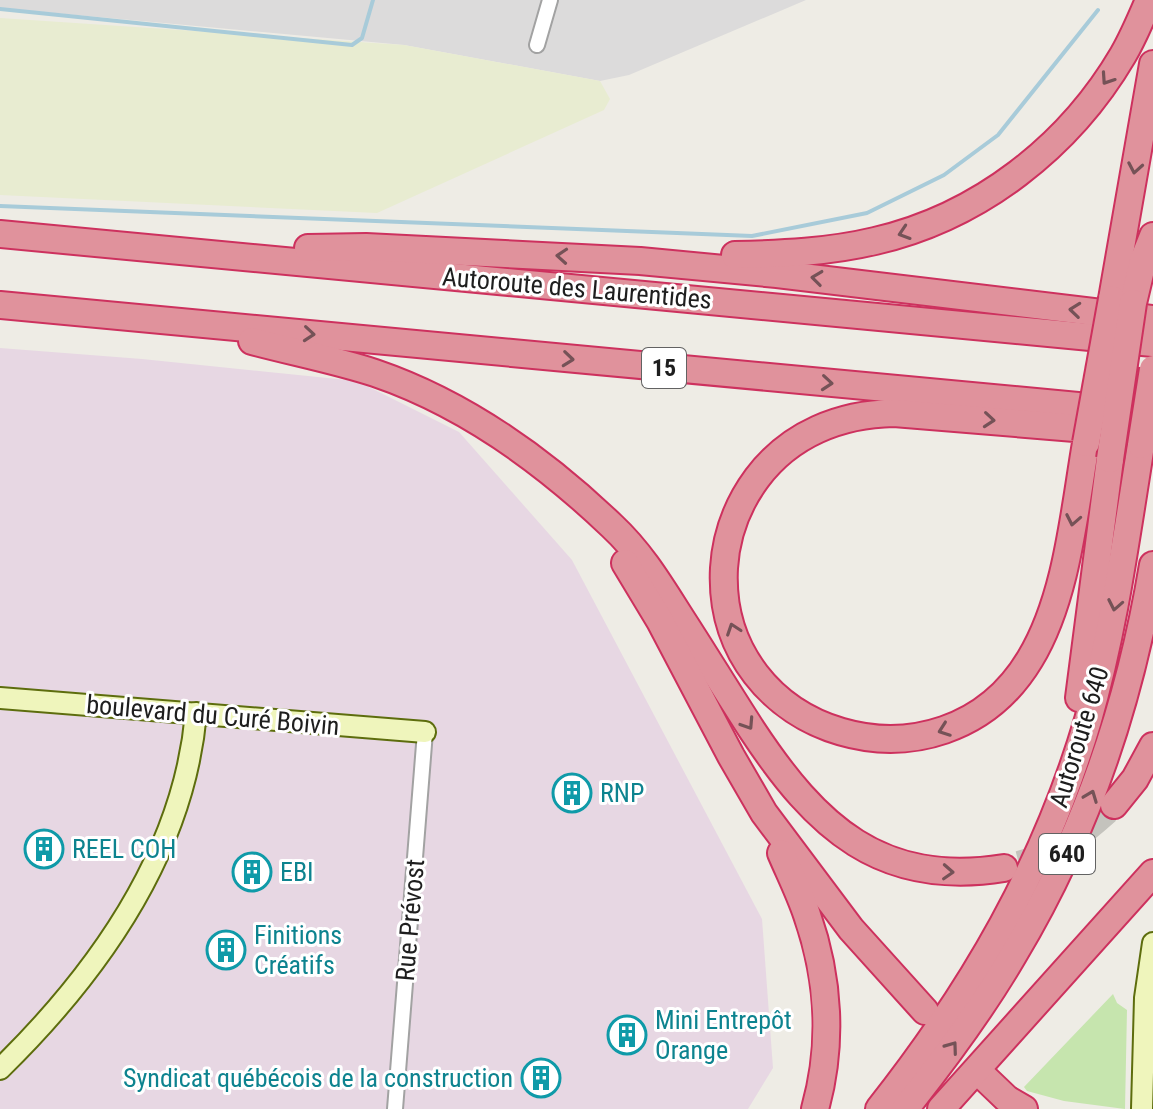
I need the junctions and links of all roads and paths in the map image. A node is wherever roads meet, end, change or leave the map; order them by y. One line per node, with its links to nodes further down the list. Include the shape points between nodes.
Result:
1 (550, 0): 3 (street)
2 (1149, 0): 8 (highway, one-way to 8, via 1113,72 1065,132 1023,170 957,211 901,234 835,249)
3 (537, 45)
4 (1153, 64): 15 (highway, one-way to 15, bridge, via 1112,299 1086,443 1063,568 1044,632 1010,687 973,717 939,732 893,740 854,736 815,723 772,692 736,639 726,602 725,563 734,520 745,496 777,456 831,423 894,413)
5 (0, 234): 7 (highway, Autoroute des Laurentides)
6 (1153, 236): 22 (highway, bridge, via 1133,303)
7 (190, 252): 8 (highway, one-way to 7, via 366,247); 12 (highway, Autoroute des Laurentides)
8 (640, 261): 10 (highway, one-way to 8)
9 (0, 305): 11 (highway, 15)
10 (1153, 319)
11 (176, 321): 14 (highway, 15, one-way to 14); 16 (highway, via 365,370 421,392 509,441)
12 (1153, 343)
13 (1153, 369): 15 (highway, Autoroute 640 / 640, bridge)
14 (1153, 413)
15 (1147, 440): 22 (highway, Autoroute 640 / 640, one-way to 22, via 1109,634)
16 (582, 501): 24 (highway, via 642,590); 25 (highway, one-way to 25, via 643,560 778,769 823,819 873,852 917,868 956,873)
17 (1153, 565): 35 (highway, Autoroute 640 / 640, one-way to 17, via 1012,958 1070,847 1119,716)
18 (0, 698): 19 (street, boulevard du Curé Boivin)
19 (196, 713): 20 (street, boulevard du Curé Boivin); 30 (street, via 181,791 131,903 82,980)
20 (425, 732): 32 (street, Rue Prévost)
21 (1153, 746): 23 (highway)
22 (1068, 781): 34 (highway, Autoroute 640 / 640, via 1031,870 983,962)
23 (1114, 805)
24 (764, 813): 29 (highway, via 851,929); 33 (highway, via 806,913 822,973 826,1043)
25 (1004, 868)
26 (1153, 873): 36 (highway)
27 (1153, 943): 28 (street)
28 (1151, 983): 38 (street, via 1143,1023)
29 (925, 1011)
30 (0, 1069)
31 (985, 1078): 37 (highway)
32 (395, 1109)
33 (815, 1109)
34 (879, 1109)
35 (905, 1109)
36 (941, 1109)
37 (1024, 1109)
38 (1142, 1109)

